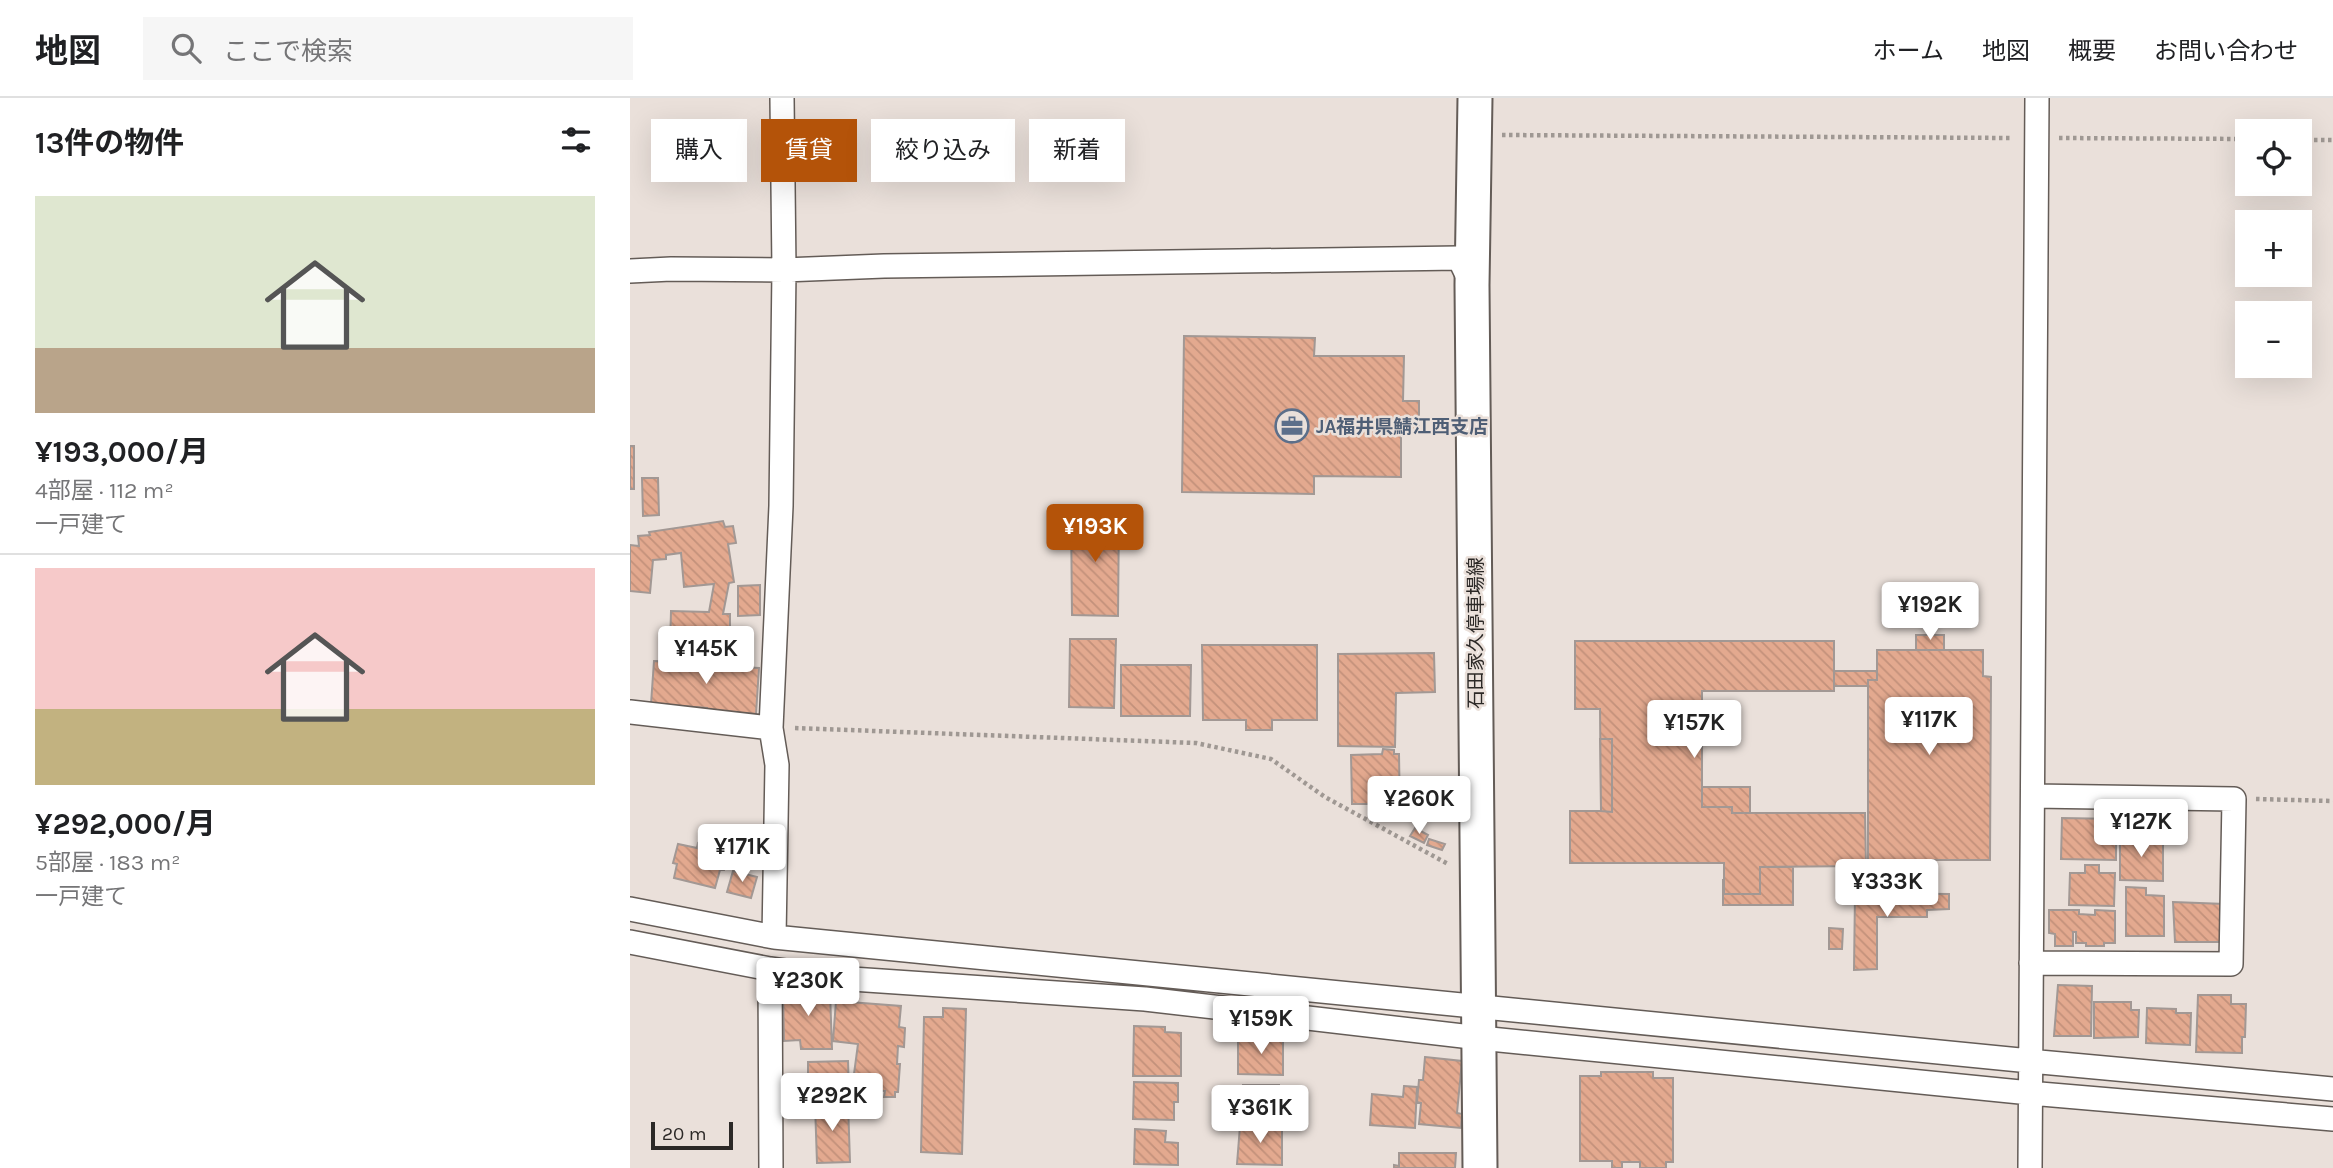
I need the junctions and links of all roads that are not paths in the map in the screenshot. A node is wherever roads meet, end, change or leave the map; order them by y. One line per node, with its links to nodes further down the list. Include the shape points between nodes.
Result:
1 (782, 98): 4 (street)
2 (1475, 98): 6 (main road, 石田家久停車場線)
3 (2037, 98): 9 (street)
4 (784, 270): 5 (street); 6 (street, via 1459,258); 8 (street, via 781,506)
5 (630, 271)
6 (1472, 285): 15 (main road, 石田家久停車場線)
7 (630, 712): 8 (street)
8 (771, 727): 11 (street, via 777,765)
9 (2033, 796): 13 (street); 13 (street, via 2234,799 2231,964)
10 (630, 909): 11 (street)
11 (774, 937): 15 (street)
12 (630, 942): 14 (street)
13 (2031, 963): 16 (street)
14 (769, 969): 15 (street, via 837,978); 20 (street)
15 (1480, 1022): 16 (street); 18 (street); 21 (main road, 石田家久停車場線)
16 (2030, 1061): 17 (street); 18 (street)
17 (2333, 1088)
18 (2030, 1093): 19 (street); 22 (street)
19 (2333, 1119)
20 (771, 1168)
21 (1480, 1168)
22 (2030, 1168)

